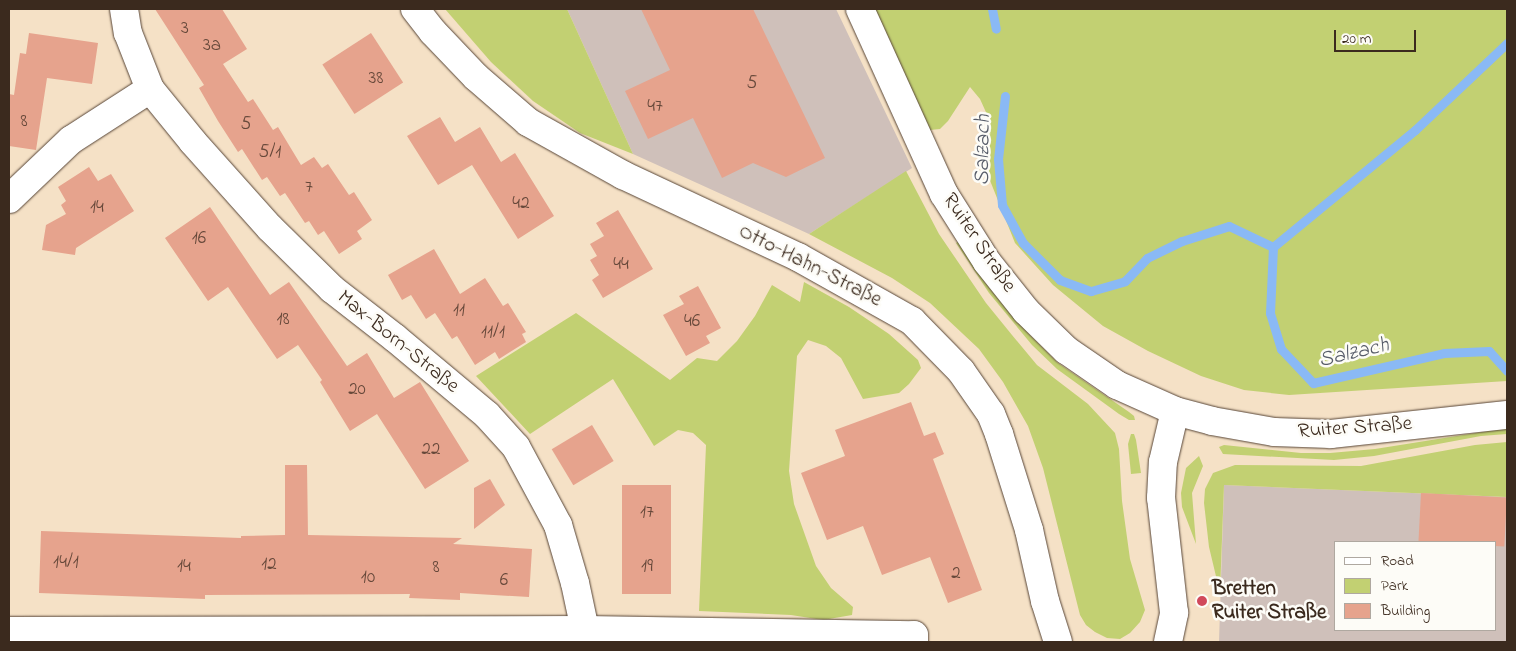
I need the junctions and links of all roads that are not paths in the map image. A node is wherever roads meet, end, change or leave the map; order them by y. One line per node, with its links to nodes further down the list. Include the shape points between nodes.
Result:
1 (124, 9): 4 (street, Max-Born-Straße, via 128,34)
2 (416, 9): 12 (street, Otto-Hahn-Straße, via 476,77 528,122 623,175 798,257 912,321 961,371 991,414 1029,530)
3 (860, 9): 6 (street, Ruiter Straße, via 944,194 987,262 1026,311 1066,350 1117,385)
4 (150, 89): 5 (street, via 71,140); 10 (street, Max-Born-Straße, via 192,142 270,228 332,289 487,415 516,447 558,525 575,584)
5 (9, 199)
6 (1175, 410): 7 (street, Ruiter Straße, via 1212,421 1274,432 1331,434); 13 (street, via 1163,462 1161,498 1174,614)
7 (1507, 415)
8 (9, 631): 9 (street)
9 (243, 636): 10 (street)
10 (585, 636): 11 (street)
11 (914, 639)
12 (1058, 642)
13 (1168, 642)

